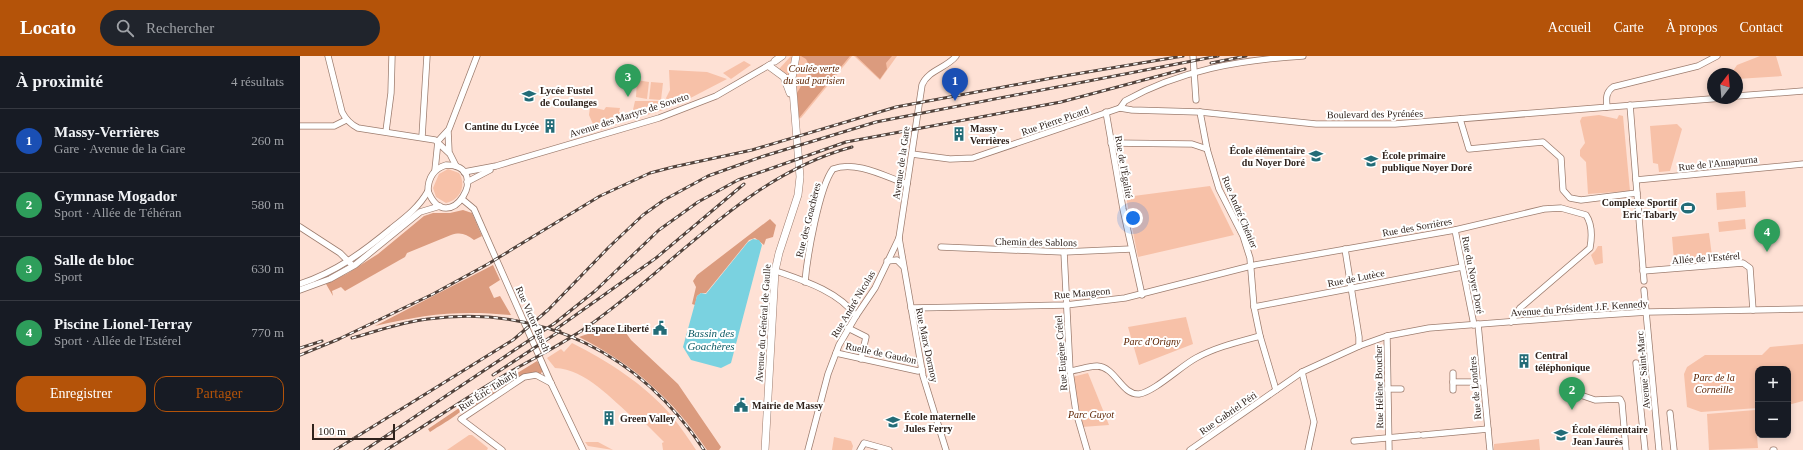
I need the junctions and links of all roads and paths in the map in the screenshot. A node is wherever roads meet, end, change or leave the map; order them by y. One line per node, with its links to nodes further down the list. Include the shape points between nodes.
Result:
1 (328, 56): 23 (street)
2 (392, 56): 26 (street)
3 (427, 56): 27 (street)
4 (477, 56): 25 (street)
5 (782, 56): 11 (main road, Avenue des Martyrs de Soweto)
6 (796, 56): 45 (main road, Avenue du Général de Gaulle, via 792,78 800,172 798,195)
7 (956, 56): 33 (street, Avenue de la Gare, via 926,78 921,90)
8 (1193, 56): 12 (street)
9 (1303, 56): 12 (street, Rue Pierre Picard, via 1238,62)
10 (1717, 56): 18 (street, via 1698,66 1613,87 1608,90)
11 (772, 64): 36 (street, Avenue des Martyrs de Soweto, via 716,96 686,109); 45 (main road, Avenue du Général de Gaulle, via 784,77 790,93 797,168)
12 (1195, 71): 16 (street); 19 (street, Rue Pierre Picard, via 1136,94)
13 (1803, 91): 14 (street)
14 (1743, 96)
15 (1707, 99): 17 (street, Boulevard des Pyrénées)
16 (1196, 100)
17 (1630, 105): 18 (street, Boulevard des Pyrénées); 39 (street)
18 (1607, 107): 22 (street, Boulevard des Pyrénées)
19 (1120, 108): 20 (street, Rue Pierre Picard); 21 (street, Boulevard des Pyrénées)
20 (1106, 112): 29 (street, Rue de l'Égalité); 33 (street, Rue Pierre Picard, via 973,158 950,159)
21 (1200, 112): 22 (street, Boulevard des Pyrénées, via 1316,124 1395,124); 30 (street, Rue André Chénier)
22 (1460, 119): 43 (street, via 1469,149 1543,142 1561,158 1563,190 1570,198 1581,200)
23 (346, 120): 24 (street, via 334,126); 26 (street, via 358,128)
24 (300, 126)
25 (448, 129): 28 (street); 32 (street)
26 (386, 132): 27 (street)
27 (422, 138): 28 (street); 31 (street, via 434,146)
28 (438, 142): 31 (street); 32 (street)
29 (1111, 143): 30 (street, via 1192,144); 52 (street, Rue de l'Égalité)
30 (1207, 149): 57 (street, Rue André Chénier, via 1219,189 1245,241)
31 (438, 154): 37 (street)
32 (450, 154): 35 (street)
33 (912, 154): 41 (street, Avenue de la Gare)
34 (1803, 164): 39 (street, Rue de l'Annapurna)
35 (456, 166): 37 (street, via 446,165); 38 (street)
36 (496, 166): 38 (street, Avenue des Martyrs de Soweto); 40 (street, Avenue des Martyrs de Soweto)
37 (435, 170): 42 (street, via 430,178)
38 (464, 172): 40 (street)
39 (1636, 180): 43 (street)
40 (467, 182): 44 (street)
41 (907, 184): 49 (street, Avenue de la Gare); 62 (street, Rue des Goachères, via 865,169 833,169 825,187 809,246)
42 (428, 191): 46 (street); 55 (street, via 417,208)
43 (1637, 193): 60 (street)
44 (462, 199): 46 (street, via 451,207); 90 (street, Rue Victor Basch, via 474,209)
45 (795, 200): 102 (main road, Avenue du Général de Gaulle, via 775,271)
46 (440, 206): 55 (street, via 420,212)
47 (300, 227): 55 (street)
48 (1455, 230): 51 (street, Rue des Sorrières); 58 (street, Rue du Noyer Doré); 75 (street, Rue des Sorrières, via 1544,209 1561,208 1586,215 1591,231 1590,248 1520,308)
49 (899, 238): 54 (street, Rue André Nicolas); 56 (street, Rue Marx Dormoy)
50 (941, 247): 53 (street, Chemin des Sablons)
51 (1345, 249): 57 (street, Rue des Sorrières); 64 (street)
52 (1131, 250): 53 (street, Chemin des Sablons); 67 (street, Rue de l'Égalité)
53 (1064, 252): 68 (street, Rue Eugène Crétel)
54 (887, 261): 56 (street, via 897,260); 74 (street, Rue André Nicolas, via 875,288)
55 (350, 263): 63 (street); 65 (street, via 330,279)
56 (904, 266): 70 (street, Rue Marx Dormoy)
57 (1250, 267): 67 (street, Rue Mangeon); 69 (street, Rue André Chénier)
58 (1462, 267): 64 (street, Rue de Lutèce); 76 (street, Rue du Noyer Doré)
59 (779, 272): 62 (street)
60 (1643, 272): 61 (street); 72 (street, Allée de l'Estérel, via 1743,263 1750,268)
61 (1644, 281)
62 (805, 282): 74 (street, via 829,294)
63 (300, 284)
64 (1352, 288): 69 (street, Rue de Lutèce); 80 (street)
65 (300, 290)
66 (1644, 290): 73 (street, Avenue Saint-Marc)
67 (1142, 295): 68 (street, Rue Mangeon)
68 (1066, 304): 70 (street, Rue Mangeon); 85 (street, Rue Eugène Crétel)
69 (1254, 307): 78 (street, Rue André Chénier)
70 (911, 308): 84 (street, Rue Marx Dormoy)
71 (1803, 309): 72 (street, Avenue du Président J.F. Kennedy)
72 (1753, 310): 73 (street, Avenue du Président J.F. Kennedy)
73 (1648, 312): 75 (street, Avenue du Président J.F. Kennedy); 114 (street, Avenue Saint-Marc)
74 (856, 316): 77 (street, Rue André Nicolas)
75 (1511, 322): 76 (street, Avenue du Président J.F. Kennedy)
76 (1476, 325): 79 (street, Avenue du Président J.F. Kennedy, via 1429,328); 89 (street, Rue de Londres)
77 (848, 328): 81 (street, Rue André Nicolas); 82 (street, via 866,337)
78 (1260, 336): 85 (street, via 1224,346 1196,358 1148,391 1138,394 1128,390 1104,368 1097,366); 93 (street, Rue André Chénier)
79 (1388, 336): 80 (street, Avenue du Président J.F. Kennedy); 91 (street, Rue Hélène Boucher)
80 (1359, 346): 86 (street, Avenue du Président J.F. Kennedy)
81 (836, 353): 82 (street, Ruelle de Gaudon); 103 (street, Rue André Nicolas)
82 (861, 359): 84 (street, Ruelle de Gaudon, via 918,371)
83 (1636, 363): 113 (street, Avenue Saint-Marc)
84 (922, 369): 106 (street, Rue Marx Dormoy)
85 (1070, 371): 107 (street, Rue Eugène Crétel, via 1076,412)
86 (1302, 372): 93 (street, Rue Gabriel Péri); 109 (street, via 1314,422)
87 (1453, 373): 88 (street)
88 (1453, 382): 89 (street); 94 (street)
89 (1483, 382): 97 (street, Rue de Londres)
90 (551, 383): 100 (street, Rue Éric Tabarly, via 536,375 524,377 461,419); 101 (street, Rue Victor Basch)
91 (1387, 389): 92 (street); 98 (street, Rue Hélène Boucher)
92 (1401, 389)
93 (1276, 390): 108 (street, Rue Gabriel Péri)
94 (1453, 390)
95 (1566, 390): 112 (street, via 1595,400 1620,399)
96 (1670, 413): 115 (street)
97 (1488, 429): 98 (street, Rue Hélène Boucher); 111 (street, Rue de Londres)
98 (1389, 438): 99 (street, Rue Hélène Boucher); 110 (street, Rue Hélène Boucher)
99 (1354, 441)
100 (502, 450)
101 (583, 450)
102 (766, 450)
103 (808, 450)
104 (860, 450): 105 (street, via 864,443)
105 (889, 450)
106 (946, 450)
107 (1087, 450)
108 (1190, 450)
109 (1308, 450)
110 (1389, 450)
111 (1490, 450)
112 (1626, 450)
113 (1645, 450)
114 (1659, 450)
115 (1674, 450)

